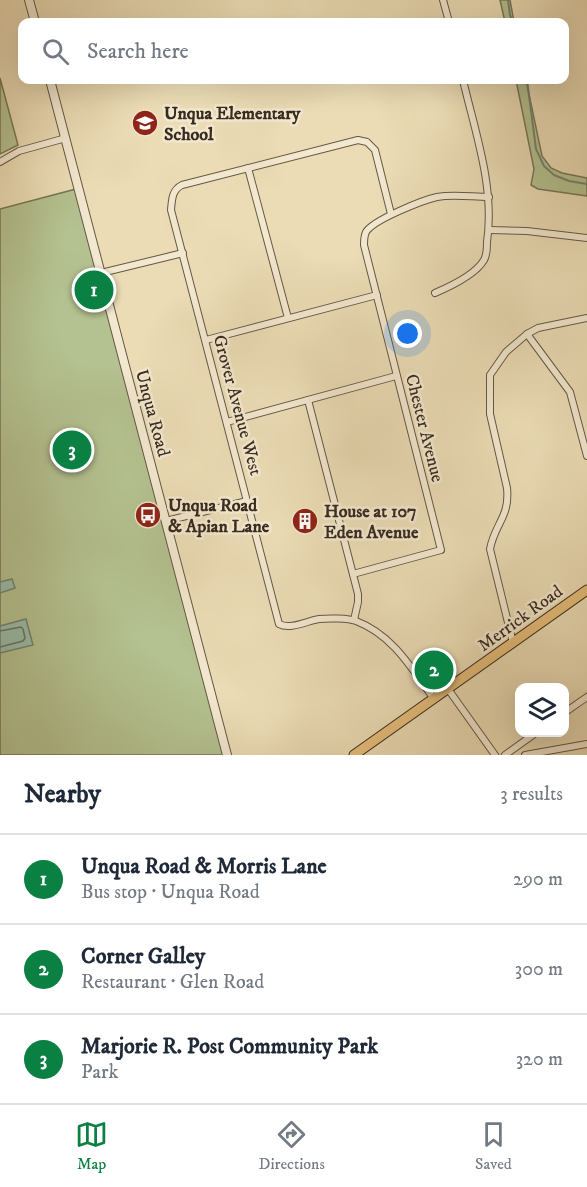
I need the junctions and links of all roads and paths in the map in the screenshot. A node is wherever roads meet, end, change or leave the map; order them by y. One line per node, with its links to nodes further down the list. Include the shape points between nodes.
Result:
1 (29, 0): 3 (street)
2 (443, 0): 4 (street)
3 (34, 18)
4 (447, 18)
5 (51, 84): 7 (street, Unqua Road)
6 (463, 84): 10 (street)
7 (66, 138): 8 (street, via 19,151); 15 (street, Unqua Road)
8 (0, 162)
9 (248, 168): 11 (street, via 348,142 367,142 375,150); 14 (street, Grover Avenue West, via 175,190 171,210); 18 (street)
10 (489, 197): 11 (street, Chester Avenue, via 437,197); 12 (street)
11 (391, 214): 17 (street, Chester Avenue, via 373,224 364,237)
12 (489, 230): 13 (street); 16 (street, via 485,259)
13 (587, 238)
14 (183, 253): 15 (street); 21 (street, Grover Avenue West)
15 (101, 273): 27 (street, Unqua Road)
16 (435, 293)
17 (376, 295): 18 (street); 22 (street, Chester Avenue)
18 (288, 318): 21 (street)
19 (587, 318): 20 (street)
20 (527, 334): 25 (street, via 570,392); 31 (street, via 506,352 490,375 490,414 508,500 490,549)
21 (206, 340): 24 (street, Grover Avenue West)
22 (396, 376): 23 (street); 28 (street, Chester Avenue, via 441,550)
23 (308, 400): 24 (street); 28 (street)
24 (227, 422): 26 (street, Grover Avenue West)
25 (587, 456)
26 (247, 501): 27 (street); 30 (street, Grover Avenue West, via 281,626 322,619)
27 (166, 521): 38 (street, Unqua Road)
28 (353, 574): 30 (street, via 358,594)
29 (587, 590): 31 (main road, Merrick Road)
30 (354, 620): 34 (street, via 394,646)
31 (513, 643): 32 (main road, Merrick Road)
32 (448, 689): 34 (main road, Merrick Road); 40 (street)
33 (587, 697): 35 (street)
34 (434, 699): 39 (main road, Merrick Road)
35 (569, 710)
36 (530, 737): 41 (street)
37 (587, 744): 42 (street)
38 (227, 755)
39 (354, 755)
40 (495, 755)
41 (505, 755)
42 (525, 755)

